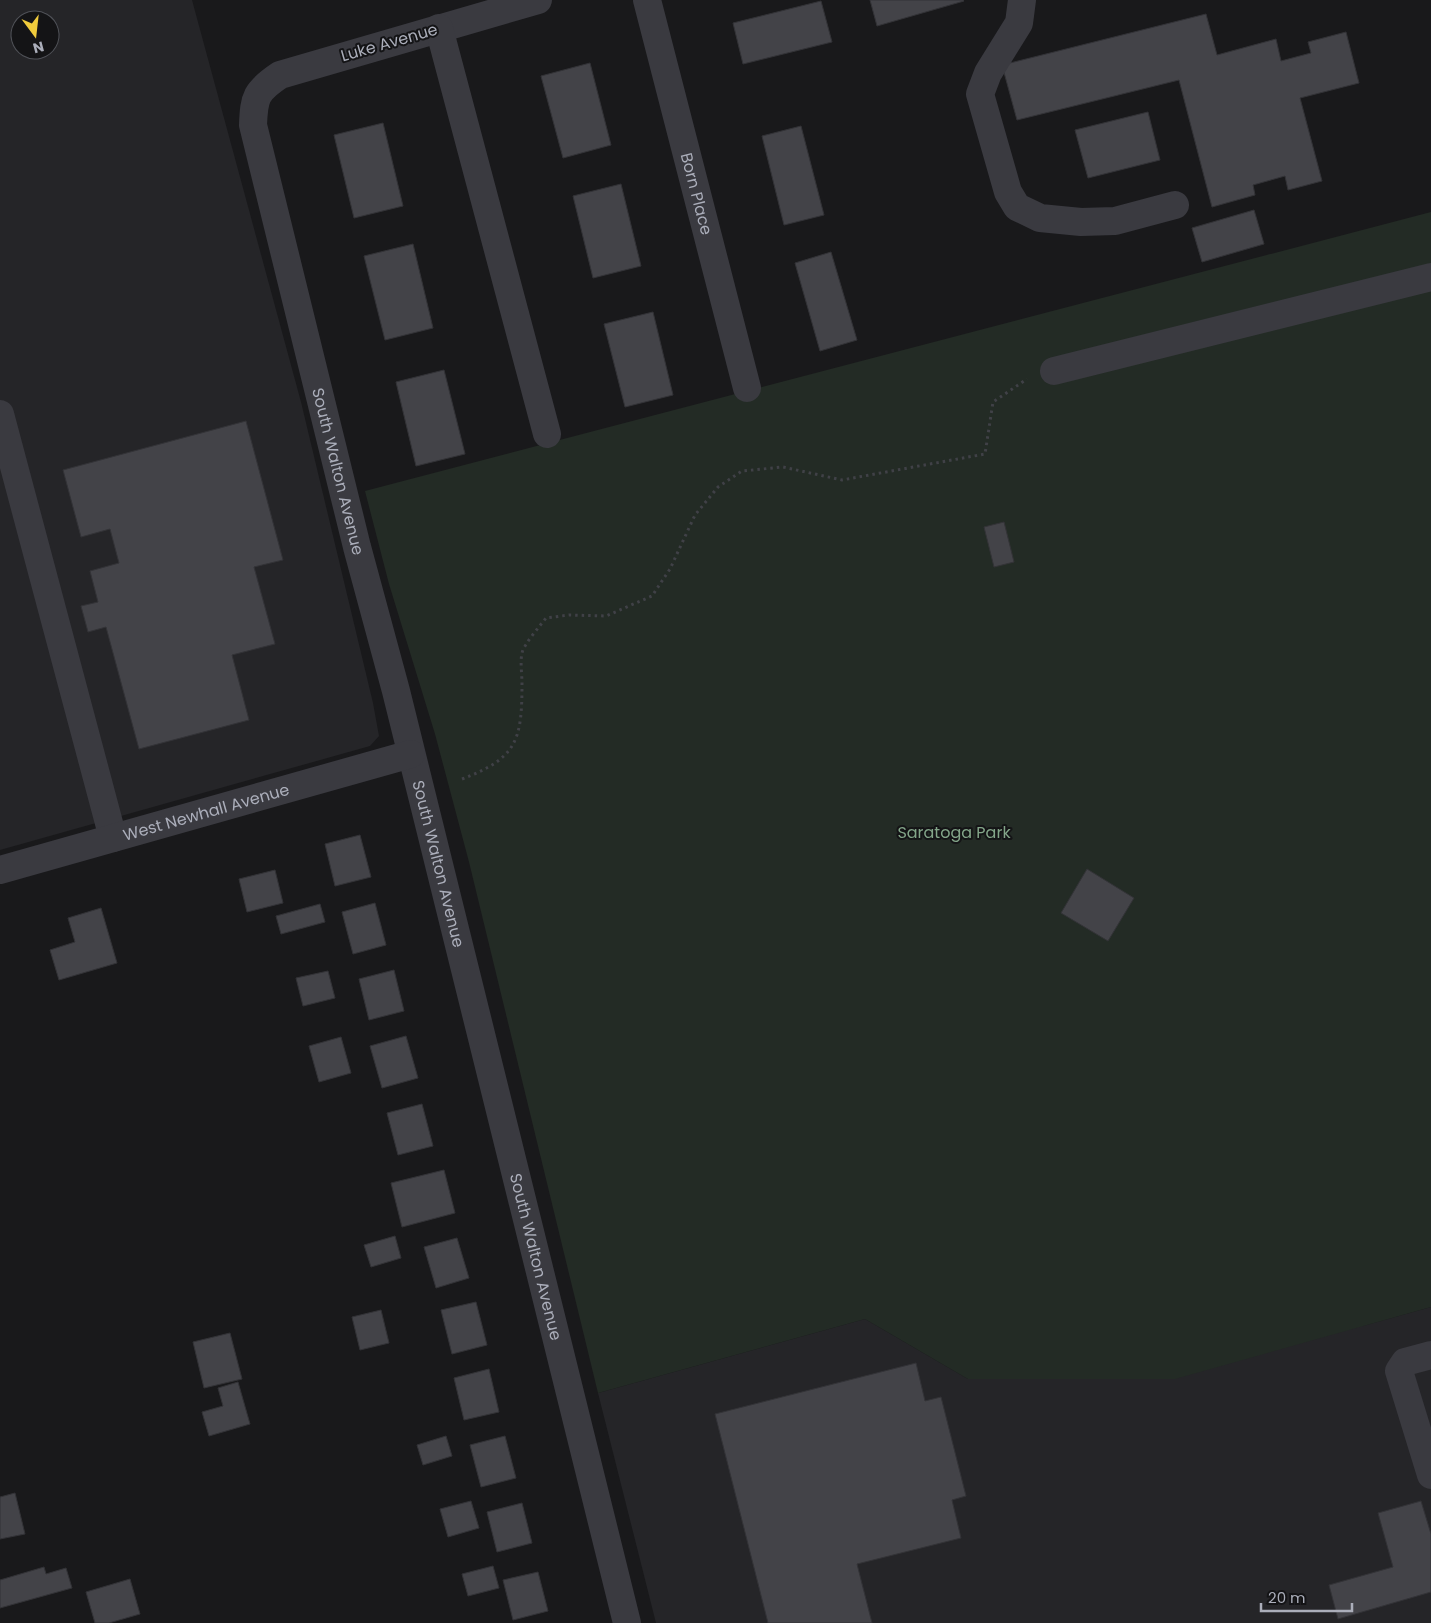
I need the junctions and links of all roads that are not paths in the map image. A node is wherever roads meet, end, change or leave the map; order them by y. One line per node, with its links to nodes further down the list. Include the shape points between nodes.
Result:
1 (538, 0): 4 (street, Luke Avenue)
2 (647, 0): 9 (street, Born Place)
3 (1022, 0): 6 (street, via 1019,23 988,73 980,94 1008,192 1016,207 1040,218 1115,222)
4 (439, 28): 5 (street, Luke Avenue, via 280,75 263,86); 11 (street)
5 (254, 104): 12 (street, South Walton Avenue, via 253,125)
6 (1175, 205)
7 (1431, 277): 8 (street)
8 (1054, 371)
9 (747, 388)
10 (0, 414): 13 (street)
11 (547, 434)
12 (411, 754): 13 (street, West Newhall Avenue); 17 (street, South Walton Avenue)
13 (113, 838): 14 (street, West Newhall Avenue)
14 (0, 870)
15 (1431, 1355): 16 (street, via 1405,1362 1399,1371)
16 (1428, 1457)
17 (627, 1623)

